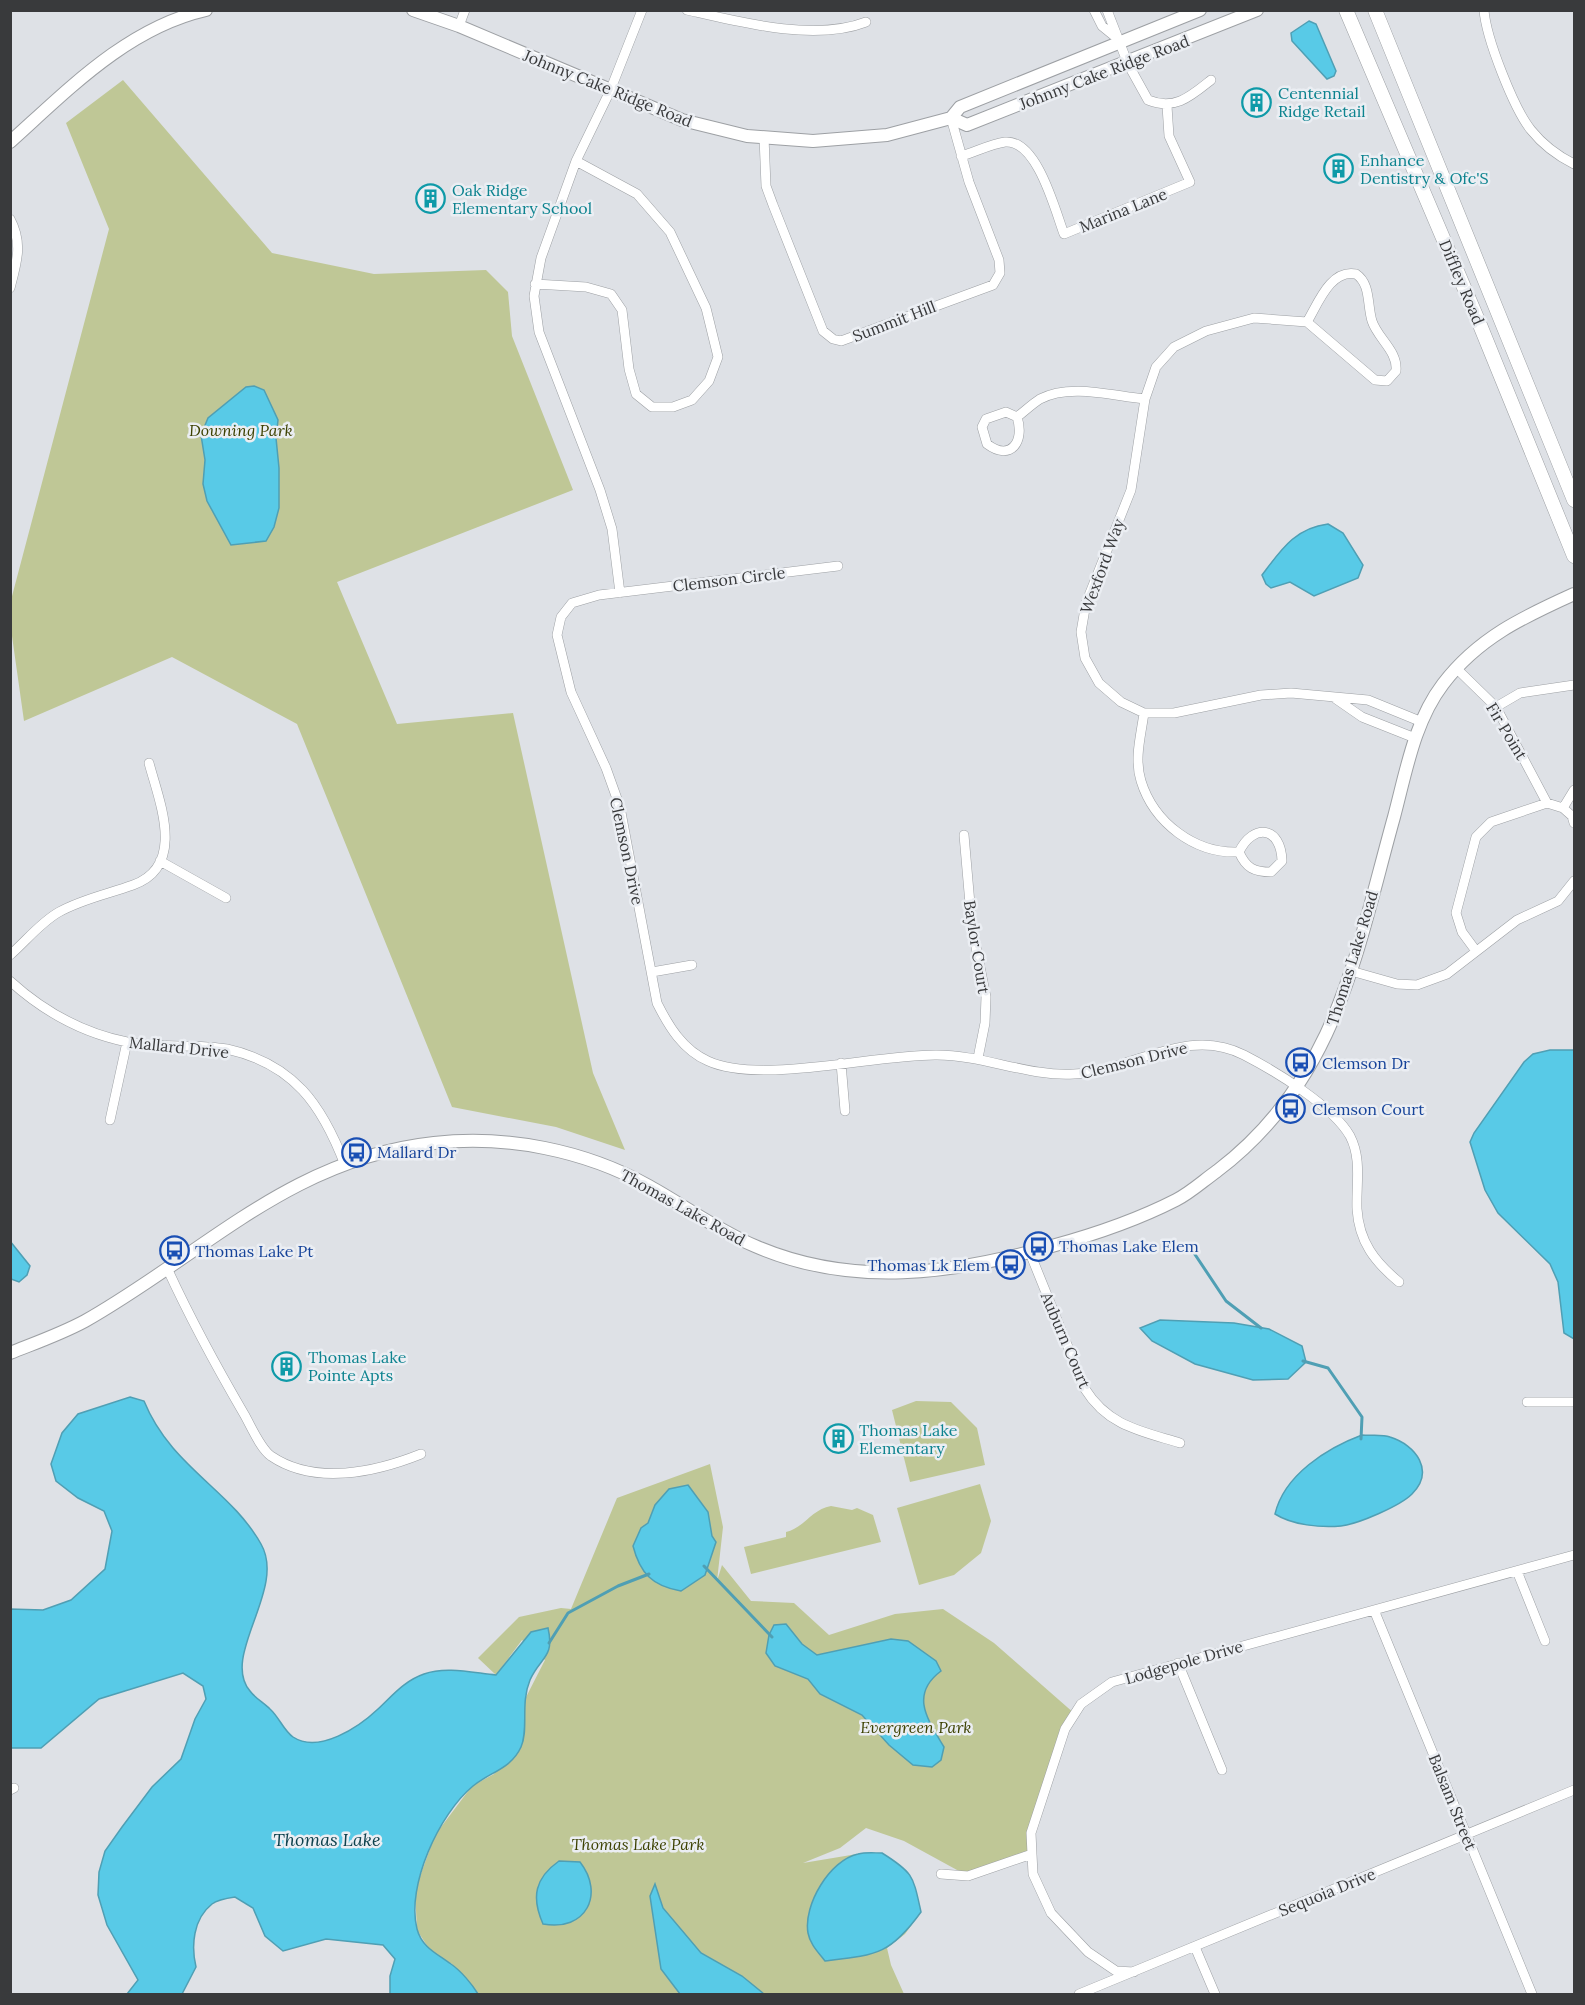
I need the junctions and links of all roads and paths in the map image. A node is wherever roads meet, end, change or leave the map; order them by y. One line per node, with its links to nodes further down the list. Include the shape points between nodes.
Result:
1 (206, 10): 22 (street, via 147,34 97,65)
2 (413, 10): 14 (street, Johnny Cake Ridge Road)
3 (465, 10): 14 (street)
4 (642, 10): 18 (street)
5 (687, 10): 13 (street, via 733,21 792,28 848,29)
6 (1094, 10): 15 (street, via 1102,26)
7 (1107, 10): 15 (street)
8 (1200, 10): 15 (street, Johnny Cake Ridge Road)
9 (1257, 10): 16 (street, Johnny Cake Ridge Road)
10 (1346, 10): 33 (main road, Diffley Road)
11 (1375, 10): 32 (main road, Diffley Road)
12 (1484, 10): 25 (street, via 1488,35 1526,123 1545,145)
13 (866, 22)
14 (459, 26): 18 (street, Johnny Cake Ridge Road)
15 (1120, 41): 16 (street); 20 (street, Johnny Cake Ridge Road, via 960,107)
16 (1128, 64): 19 (street, via 1148,100); 20 (street, Johnny Cake Ridge Road, via 967,125)
17 (1211, 80): 19 (street, via 1181,102)
18 (610, 90): 21 (street, Johnny Cake Ridge Road, via 682,120); 24 (street)
19 (1167, 106): 23 (street, Marina Lane, via 1169,136 1191,182 1064,234 1035,161 1022,146 1005,142)
20 (951, 118): 21 (street, Johnny Cake Ridge Road, via 887,135 813,141); 23 (street, Summit Hill)
21 (764, 137): 23 (street, Summit Hill, via 766,186 823,331 841,341 993,285 997,279 999,260)
22 (10, 142)
23 (961, 156)
24 (576, 161): 27 (street); 27 (street, via 637,194 670,232 706,308 718,357 709,381 692,400 673,407 652,407 636,394 622,310 611,294 586,287)
25 (1575, 164)
26 (10, 219): 28 (street, via 18,234 20,250)
27 (535, 284): 35 (street, via 539,332 612,529)
28 (10, 288)
29 (1307, 322): 29 (street, via 1333,280 1344,273 1356,274 1365,284 1372,321 1395,357 1396,371 1387,381 1374,380); 30 (street, Wexford Way, via 1254,318 1206,331 1174,347 1156,367)
30 (1145, 399): 31 (street, via 1057,393 1041,399); 41 (street, Wexford Way, via 1131,490 1086,603 1081,632 1085,658 1100,683 1121,702)
31 (1017, 417): 31 (street, via 1021,429 1012,449 1003,451 987,444 982,427 986,419 1006,412)
32 (1575, 500)
33 (1575, 556)
34 (838, 566): 35 (street, Clemson Circle)
35 (620, 593): 58 (street, Clemson Drive, via 572,603 561,617 557,635 571,692 620,807)
36 (1575, 594): 37 (street, Thomas Lake Road, via 1513,621)
37 (1456, 668): 40 (street, Fir Point); 42 (street, Thomas Lake Road, via 1439,688)
38 (1575, 685): 40 (street, via 1521,693)
39 (1336, 699): 41 (street, Wexford Way, via 1291,693 1261,695 1174,713); 42 (street, Wexford Way, via 1368,700); 43 (street, Wexford Way, via 1362,717)
40 (1497, 707): 46 (street, Fir Point)
41 (1144, 713): 50 (street, via 1138,751 1141,780 1153,808 1176,832 1204,848)
42 (1422, 722): 43 (street, Thomas Lake Road)
43 (1415, 738): 57 (street, Thomas Lake Road)
44 (149, 763): 51 (street, via 167,829)
45 (1575, 790): 47 (street)
46 (1547, 803): 47 (street); 54 (street, via 1491,822 1476,837 1456,913 1462,932)
47 (1563, 808): 48 (street)
48 (1575, 823)
49 (964, 835): 61 (street, Baylor Court, via 972,927 986,997)
50 (1239, 852): 50 (street, via 1244,841 1258,833 1273,835 1281,845 1282,861 1271,872 1256,872 1244,864)
51 (160, 861): 53 (street); 55 (street, via 150,875 136,884 57,913)
52 (1575, 881): 54 (street, via 1558,901 1517,920)
53 (226, 898)
54 (1476, 951): 57 (street, via 1448,974 1417,985 1397,984)
55 (10, 955)
56 (692, 965): 58 (street)
57 (1351, 971): 63 (street, Thomas Lake Road, via 1328,1035)
58 (652, 972): 62 (street, Clemson Drive, via 657,1004 668,1026 686,1047 708,1062 748,1070)
59 (10, 981): 60 (street, Mallard Drive, via 58,1016)
60 (127, 1042): 65 (street); 66 (street, Mallard Drive, via 226,1049 272,1065 295,1081 316,1104)
61 (978, 1058): 62 (street, Clemson Drive, via 936,1054); 63 (street, Clemson Drive, via 1047,1073 1074,1074 1181,1045 1209,1044 1242,1054)
62 (841, 1063): 64 (street)
63 (1298, 1089): 67 (street, Thomas Lake Road, via 1244,1150 1182,1197 1118,1228); 69 (street, via 1331,1113 1350,1136 1359,1166 1357,1209 1362,1234 1377,1263)
64 (845, 1112)
65 (110, 1120)
66 (345, 1165): 67 (street, Thomas Lake Road, via 431,1143 518,1143 561,1151 609,1167 710,1225 780,1256 819,1266 865,1273 918,1274 972,1267); 68 (street, Thomas Lake Road, via 252,1209)
67 (1029, 1253): 73 (street, Auburn Court, via 1094,1404 1121,1425)
68 (167, 1268): 70 (street, Thomas Lake Road, via 84,1321); 74 (street, via 197,1331 270,1455 298,1469 341,1474)
69 (1400, 1282)
70 (10, 1353)
71 (1527, 1402): 72 (street)
72 (1575, 1402)
73 (1180, 1443)
74 (421, 1454)
75 (1575, 1555): 76 (street, Lodgepole Drive)
76 (1517, 1571): 77 (street, Lodgepole Drive); 78 (street)
77 (1374, 1610): 79 (street, Lodgepole Drive); 82 (street, Balsam Street)
78 (1545, 1641)
79 (1178, 1664): 80 (street); 83 (street, Lodgepole Drive, via 1112,1682 1081,1704 1062,1737 1031,1833)
80 (1222, 1770)
81 (1575, 1790): 82 (street, Sequoia Drive)
82 (1466, 1834): 85 (street, Sequoia Drive); 89 (street, Balsam Street)
83 (1032, 1854): 84 (street, via 968,1876); 86 (street, Lodgepole Drive, via 1033,1874 1051,1912 1088,1952 1116,1971)
84 (941, 1874)
85 (1195, 1947): 86 (street, Sequoia Drive); 88 (street)
86 (1134, 1972): 87 (street, Sequoia Drive)
87 (1079, 1995)
88 (1215, 1995)
89 (1532, 1995)

